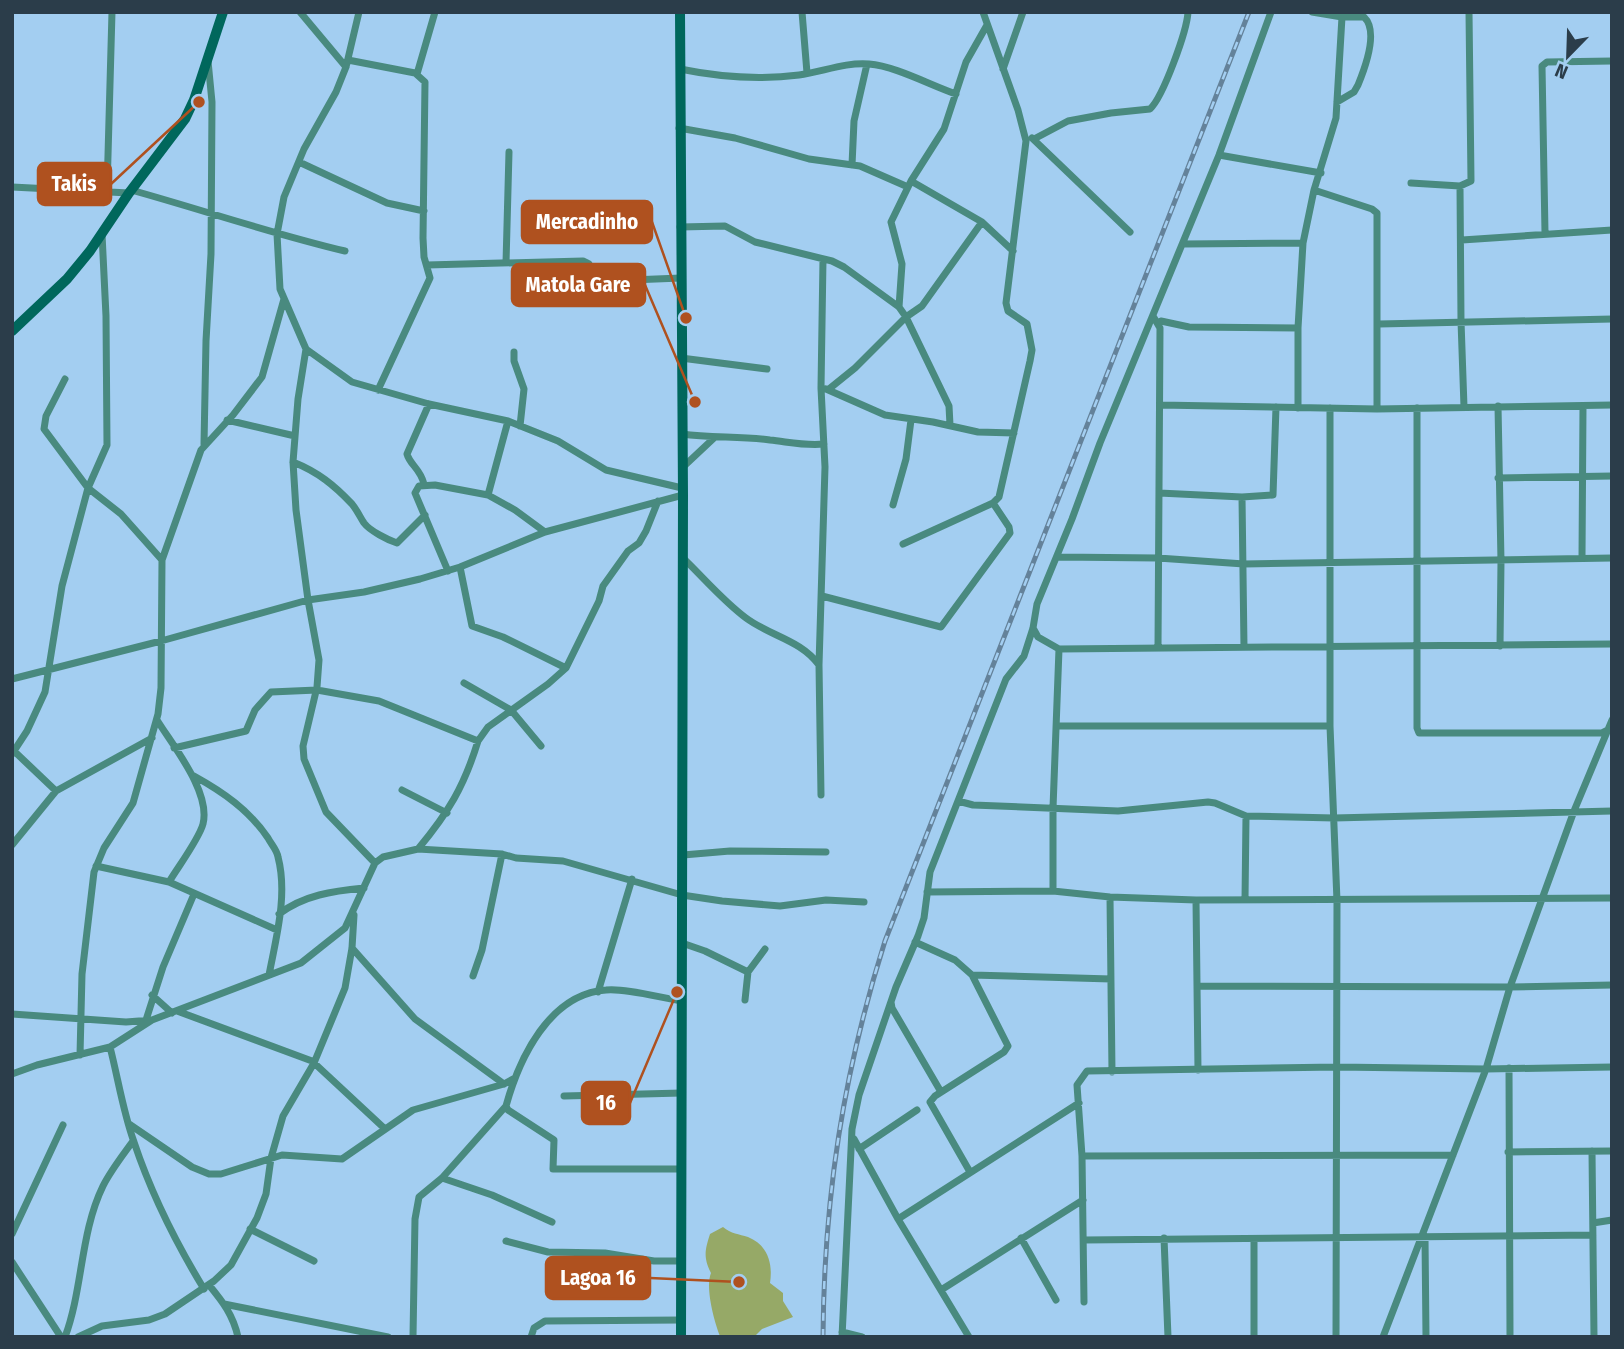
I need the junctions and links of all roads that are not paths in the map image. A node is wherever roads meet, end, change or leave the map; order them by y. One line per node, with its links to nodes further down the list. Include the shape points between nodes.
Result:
1 (112, 12): 39 (street)
2 (223, 12): 16 (street)
3 (300, 12): 18 (street)
4 (359, 12): 18 (street)
5 (436, 12): 23 (street)
6 (680, 12): 20 (street)
7 (802, 12): 22 (street)
8 (983, 12): 15 (street)
9 (1023, 12): 21 (street)
10 (1188, 12): 28 (street, via 1186,31 1150,109 1068,121)
11 (1271, 12): 30 (street)
12 (1312, 12): 14 (street)
13 (1469, 12): 36 (street, via 1471,178)
14 (1342, 17): 25 (street); 25 (street, via 1368,19 1371,34 1358,85)
15 (987, 25): 21 (street); 24 (street)
16 (208, 60): 40 (street, via 185,119); 42 (street)
17 (1612, 61): 48 (street, via 1547,62 1542,66)
18 (347, 64): 23 (street); 31 (street)
19 (867, 64): 22 (street); 24 (street); 32 (street, via 854,121)
20 (680, 69): 22 (street, via 730,78); 26 (street)
21 (1003, 69): 27 (street)
22 (807, 73)
23 (417, 74): 41 (street, via 425,82)
24 (956, 94): 35 (street, via 940,137)
25 (1337, 102): 33 (street)
26 (679, 128): 32 (street); 44 (street)
27 (1023, 129): 28 (street); 54 (street, via 1026,141)
28 (1034, 139): 46 (street)
29 (509, 152): 56 (street)
30 (1219, 155): 33 (street); 52 (street)
31 (299, 162): 41 (street, via 387,203); 49 (street, via 284,197)
32 (852, 165): 35 (street)
33 (1321, 173): 38 (street)
34 (1411, 183): 36 (street)
35 (910, 184): 43 (street); 61 (street, via 891,222 902,264)
36 (1460, 186): 50 (street)
37 (12, 187): 39 (street)
38 (1314, 190): 51 (street); 67 (street, via 1377,213)
39 (107, 191): 40 (street)
40 (130, 191): 42 (street); 47 (street)
41 (424, 211): 57 (street)
42 (210, 212): 49 (street); 98 (street)
43 (982, 222): 54 (street); 63 (street, via 922,306)
44 (680, 227): 55 (street, via 725,226 755,242); 58 (street)
45 (1612, 230): 48 (street)
46 (1130, 232)
47 (102, 233): 69 (street, via 68,279); 105 (street, via 108,436)
48 (1545, 233): 50 (street)
49 (276, 234): 53 (street); 60 (street)
50 (1462, 240): 65 (street)
51 (1303, 243): 52 (street); 68 (street)
52 (1183, 244): 59 (street)
53 (345, 251)
54 (1013, 251): 94 (street, via 1006,308 1027,324 1032,350)
55 (823, 259): 61 (street, via 844,267); 75 (street)
56 (506, 263): 57 (street); 58 (street, via 583,261 606,281)
57 (427, 265): 76 (street, via 430,278 425,292)
58 (681, 278): 72 (street)
59 (1163, 294): 62 (street); 66 (street)
60 (284, 299): 70 (street); 88 (street, via 262,377)
61 (899, 307): 63 (street)
62 (1153, 316): 66 (street); 117 (street)
63 (906, 317): 75 (street, via 855,368); 91 (street, via 949,406)
64 (1612, 319): 65 (street)
65 (1461, 321): 67 (street); 83 (street)
66 (1161, 324): 68 (street); 78 (street)
67 (1379, 324): 87 (street)
68 (1298, 328): 84 (street)
69 (12, 331)
70 (306, 349): 76 (street, via 352,382); 95 (street)
71 (514, 352): 92 (street, via 524,388)
72 (681, 358): 73 (street); 93 (street)
73 (767, 369)
74 (65, 379): 105 (street, via 44,429)
75 (825, 388): 89 (street, via 885,415); 97 (street)
76 (377, 390): 77 (street)
77 (429, 404): 90 (street); 104 (street, via 407,454)
78 (1160, 405): 82 (street); 107 (street)
79 (1612, 405): 81 (street)
80 (1498, 406): 81 (street); 83 (street); 102 (street)
81 (1583, 406): 103 (street)
82 (1276, 407): 84 (street); 109 (street, via 1275,493)
83 (1464, 407): 86 (street)
84 (1297, 408): 85 (street)
85 (1330, 408): 87 (street); 124 (street)
86 (1417, 408): 87 (street); 122 (street)
87 (1377, 410)
88 (228, 420): 95 (street); 98 (street)
89 (911, 420): 91 (street); 112 (street)
90 (508, 421): 92 (street); 108 (street)
91 (950, 425): 94 (street)
92 (520, 426): 106 (street, via 558,441 606,470)
93 (682, 433): 96 (street); 100 (street)
94 (1014, 433): 111 (street, via 1003,490)
95 (295, 436): 99 (street)
96 (714, 438): 97 (street); 100 (street)
97 (824, 444): 128 (street)
98 (204, 445): 121 (street)
99 (293, 462): 113 (street, via 331,483 365,525 391,541 397,543); 129 (street)
100 (682, 468): 106 (street)
101 (1612, 476): 103 (street)
102 (1498, 478): 103 (street); 123 (street)
103 (1581, 478): 119 (street)
104 (424, 484): 108 (street); 113 (street, via 415,493)
105 (88, 488): 121 (street, via 121,514); 141 (street, via 62,586)
106 (683, 491): 110 (street); 116 (street)
107 (1159, 493): 109 (street); 118 (street)
108 (488, 495): 114 (street)
109 (1242, 497): 125 (street)
110 (658, 501): 114 (street); 140 (street, via 639,543 603,586)
111 (993, 503): 115 (street); 128 (street, via 1010,533 941,627)
112 (893, 505)
113 (425, 515): 127 (street)
114 (545, 532): 126 (street)
115 (903, 544)
116 (682, 557): 139 (street, via 743,616 805,649); 171 (street)
117 (1057, 557): 118 (street); 130 (street, via 1037,604)
118 (1158, 558): 125 (street); 135 (street)
119 (1582, 558): 120 (street); 123 (street)
120 (1612, 558)
121 (162, 560): 131 (street)
122 (1417, 561): 123 (street); 124 (street); 133 (street)
123 (1501, 561): 134 (street)
124 (1331, 562): 125 (street); 137 (street)
125 (1244, 564): 136 (street)
126 (460, 567): 127 (street); 140 (street, via 472,626)
127 (447, 571): 129 (street, via 364,592)
128 (822, 596): 139 (street)
129 (308, 600): 131 (street); 144 (street, via 319,660)
130 (1033, 628): 138 (street, via 1038,637); 160 (street, via 1024,656 1006,679)
131 (162, 641): 141 (street); 146 (street)
132 (1612, 644): 134 (street)
133 (1417, 646): 134 (street); 137 (street); 150 (street, via 1417,728 1422,734 1602,733)
134 (1500, 646)
135 (1158, 647): 136 (street); 138 (street)
136 (1244, 648): 137 (street)
137 (1330, 648): 149 (street)
138 (1059, 649): 148 (street)
139 (819, 665): 159 (street)
140 (566, 668): 145 (street)
141 (48, 670): 142 (street); 155 (street, via 45,692)
142 (12, 678)
143 (464, 683): 145 (street)
144 (317, 690): 152 (street, via 379,701); 154 (street, via 271,692 255,710 246,731); 172 (street, via 304,759 326,812)
145 (511, 710): 152 (street); 153 (street)
146 (157, 720): 151 (street); 154 (street)
147 (1612, 720): 150 (street)
148 (1057, 726): 149 (street); 161 (street)
149 (1330, 726): 166 (street)
150 (1610, 729): 162 (street)
151 (152, 738): 158 (street); 173 (street, via 133,803)
152 (478, 741): 164 (street, via 466,778)
153 (541, 746)
154 (174, 748): 156 (street)
155 (13, 752): 158 (street)
156 (194, 776): 175 (street, via 202,828); 189 (street, via 247,813 278,855)
157 (401, 790): 164 (street)
158 (56, 791): 167 (street)
159 (821, 795)
160 (958, 801): 161 (street); 178 (street, via 930,872)
161 (1052, 808): 165 (street, via 1118,811 1208,802); 177 (street)
162 (1574, 811): 163 (street); 166 (street); 183 (street)
163 (1612, 811)
164 (447, 813): 168 (street)
165 (1246, 816): 166 (street); 185 (street)
166 (1334, 818): 186 (street)
167 (12, 845)
168 (418, 849): 170 (street); 172 (street)
169 (826, 852): 171 (street)
170 (502, 854): 174 (street, via 563,861); 198 (street)
171 (683, 855): 180 (street)
172 (375, 863): 176 (street)
173 (96, 866): 175 (street); 211 (street, via 82,974)
174 (632, 879): 180 (street); 204 (street)
175 (169, 882): 179 (street)
176 (364, 887): 188 (street); 189 (street, via 317,895)
177 (1053, 891): 178 (street); 181 (street)
178 (927, 892): 191 (street)
179 (194, 894): 190 (street); 205 (street)
180 (682, 895): 187 (street, via 780,906 826,900); 192 (street)
181 (1110, 897): 184 (street); 199 (street)
182 (1612, 898): 183 (street)
183 (1543, 899): 186 (street); 203 (street)
184 (1196, 900): 185 (street); 202 (street)
185 (1245, 900): 186 (street)
186 (1337, 901): 200 (street)
187 (864, 902)
188 (354, 910): 193 (street); 196 (street, via 345,928 312,956)
189 (279, 914): 190 (street)
190 (277, 930): 196 (street)
191 (915, 942): 197 (street, via 955,960); 208 (street)
192 (682, 943): 195 (street); 207 (street)
193 (352, 948): 215 (street, via 345,988); 224 (street, via 415,1019)
194 (765, 949): 195 (street)
195 (748, 972): 206 (street)
196 (269, 975): 209 (street)
197 (972, 975): 199 (street); 225 (street, via 1008,1046)
198 (473, 976)
199 (1111, 979): 221 (street)
200 (1336, 985): 202 (street); 203 (street); 216 (street)
201 (1612, 985): 203 (street)
202 (1197, 986): 220 (street)
203 (1510, 987): 219 (street)
204 (598, 992): 207 (street); 223 (street, via 554,1015 534,1038)
205 (152, 995): 209 (street); 212 (street)
206 (745, 1000)
207 (682, 1001): 226 (street)
208 (891, 1001): 225 (street); 234 (street, via 859,1095)
209 (174, 1012): 212 (street); 215 (street)
210 (12, 1014): 211 (street)
211 (82, 1020): 212 (street); 214 (street)
212 (149, 1020): 213 (street)
213 (110, 1047): 214 (street); 232 (street)
214 (80, 1055): 222 (street)
215 (314, 1063): 233 (street); 243 (street, via 283,1116)
216 (1337, 1067): 219 (street); 220 (street); 240 (street)
217 (1612, 1067): 218 (street)
218 (1509, 1068): 219 (street); 239 (street)
219 (1486, 1069): 241 (street)
220 (1198, 1070): 221 (street)
221 (1112, 1072): 228 (street, via 1087,1071 1077,1085)
222 (12, 1074)
223 (514, 1078): 224 (street); 229 (street)
224 (504, 1084): 233 (street, via 413,1110)
225 (941, 1092): 245 (street, via 930,1102 932,1108)
226 (682, 1093): 227 (street); 244 (street)
227 (564, 1097)
228 (1079, 1103): 242 (street); 245 (street)
229 (506, 1106): 244 (street, via 554,1140 553,1169); 246 (street)
230 (917, 1110): 236 (street)
231 (63, 1125): 253 (street)
232 (129, 1125): 235 (street); 243 (street, via 209,1174)
233 (384, 1128): 243 (street, via 339,1160 291,1155)
234 (853, 1135): 236 (street); 272 (street)
235 (133, 1141): 266 (street, via 172,1230); 273 (street, via 102,1189 78,1275 73,1314)
236 (859, 1149): 248 (street)
237 (1592, 1151): 238 (street); 239 (street); 251 (street)
238 (1612, 1151)
239 (1508, 1152): 254 (street)
240 (1336, 1155): 241 (street); 242 (street); 259 (street)
241 (1453, 1155): 256 (street)
242 (1082, 1156): 247 (street)
243 (271, 1158): 252 (street, via 266,1194)
244 (681, 1169): 264 (street)
245 (970, 1172): 248 (street)
246 (442, 1178): 250 (street); 277 (street, via 416,1206)
247 (1083, 1200): 257 (street); 261 (street)
248 (898, 1219): 267 (street)
249 (1612, 1220): 251 (street)
250 (552, 1222)
251 (1593, 1223): 255 (street)
252 (250, 1229): 263 (street); 266 (street, via 231,1265)
253 (12, 1234)
254 (1509, 1235): 255 (street); 256 (street); 287 (street)
255 (1593, 1235): 288 (street)
256 (1424, 1237): 259 (street); 285 (street); 286 (street)
257 (1021, 1238): 267 (street); 268 (street)
258 (1164, 1238): 260 (street); 261 (street); 282 (street)
259 (1335, 1238): 260 (street); 284 (street)
260 (1254, 1239): 283 (street)
261 (1084, 1240): 269 (street)
262 (506, 1241): 264 (street, via 548,1252)
263 (314, 1261)
264 (681, 1261): 271 (street)
265 (12, 1262): 273 (street)
266 (207, 1287): 270 (street); 274 (street, via 149,1321 102,1326)
267 (941, 1290): 281 (street)
268 (1056, 1300)
269 (1084, 1302)
270 (224, 1304): 275 (street); 276 (street)
271 (681, 1320): 278 (street, via 545,1321 534,1328); 279 (street)
272 (842, 1334): 280 (street)
273 (63, 1337)
274 (78, 1337)
275 (238, 1337)
276 (388, 1337)
277 (413, 1337)
278 (531, 1337)
279 (681, 1337)
280 (862, 1337)
281 (969, 1337)
282 (1168, 1337)
283 (1254, 1337)
284 (1336, 1337)
285 (1383, 1337)
286 (1426, 1337)
287 (1510, 1337)
288 (1594, 1337)

